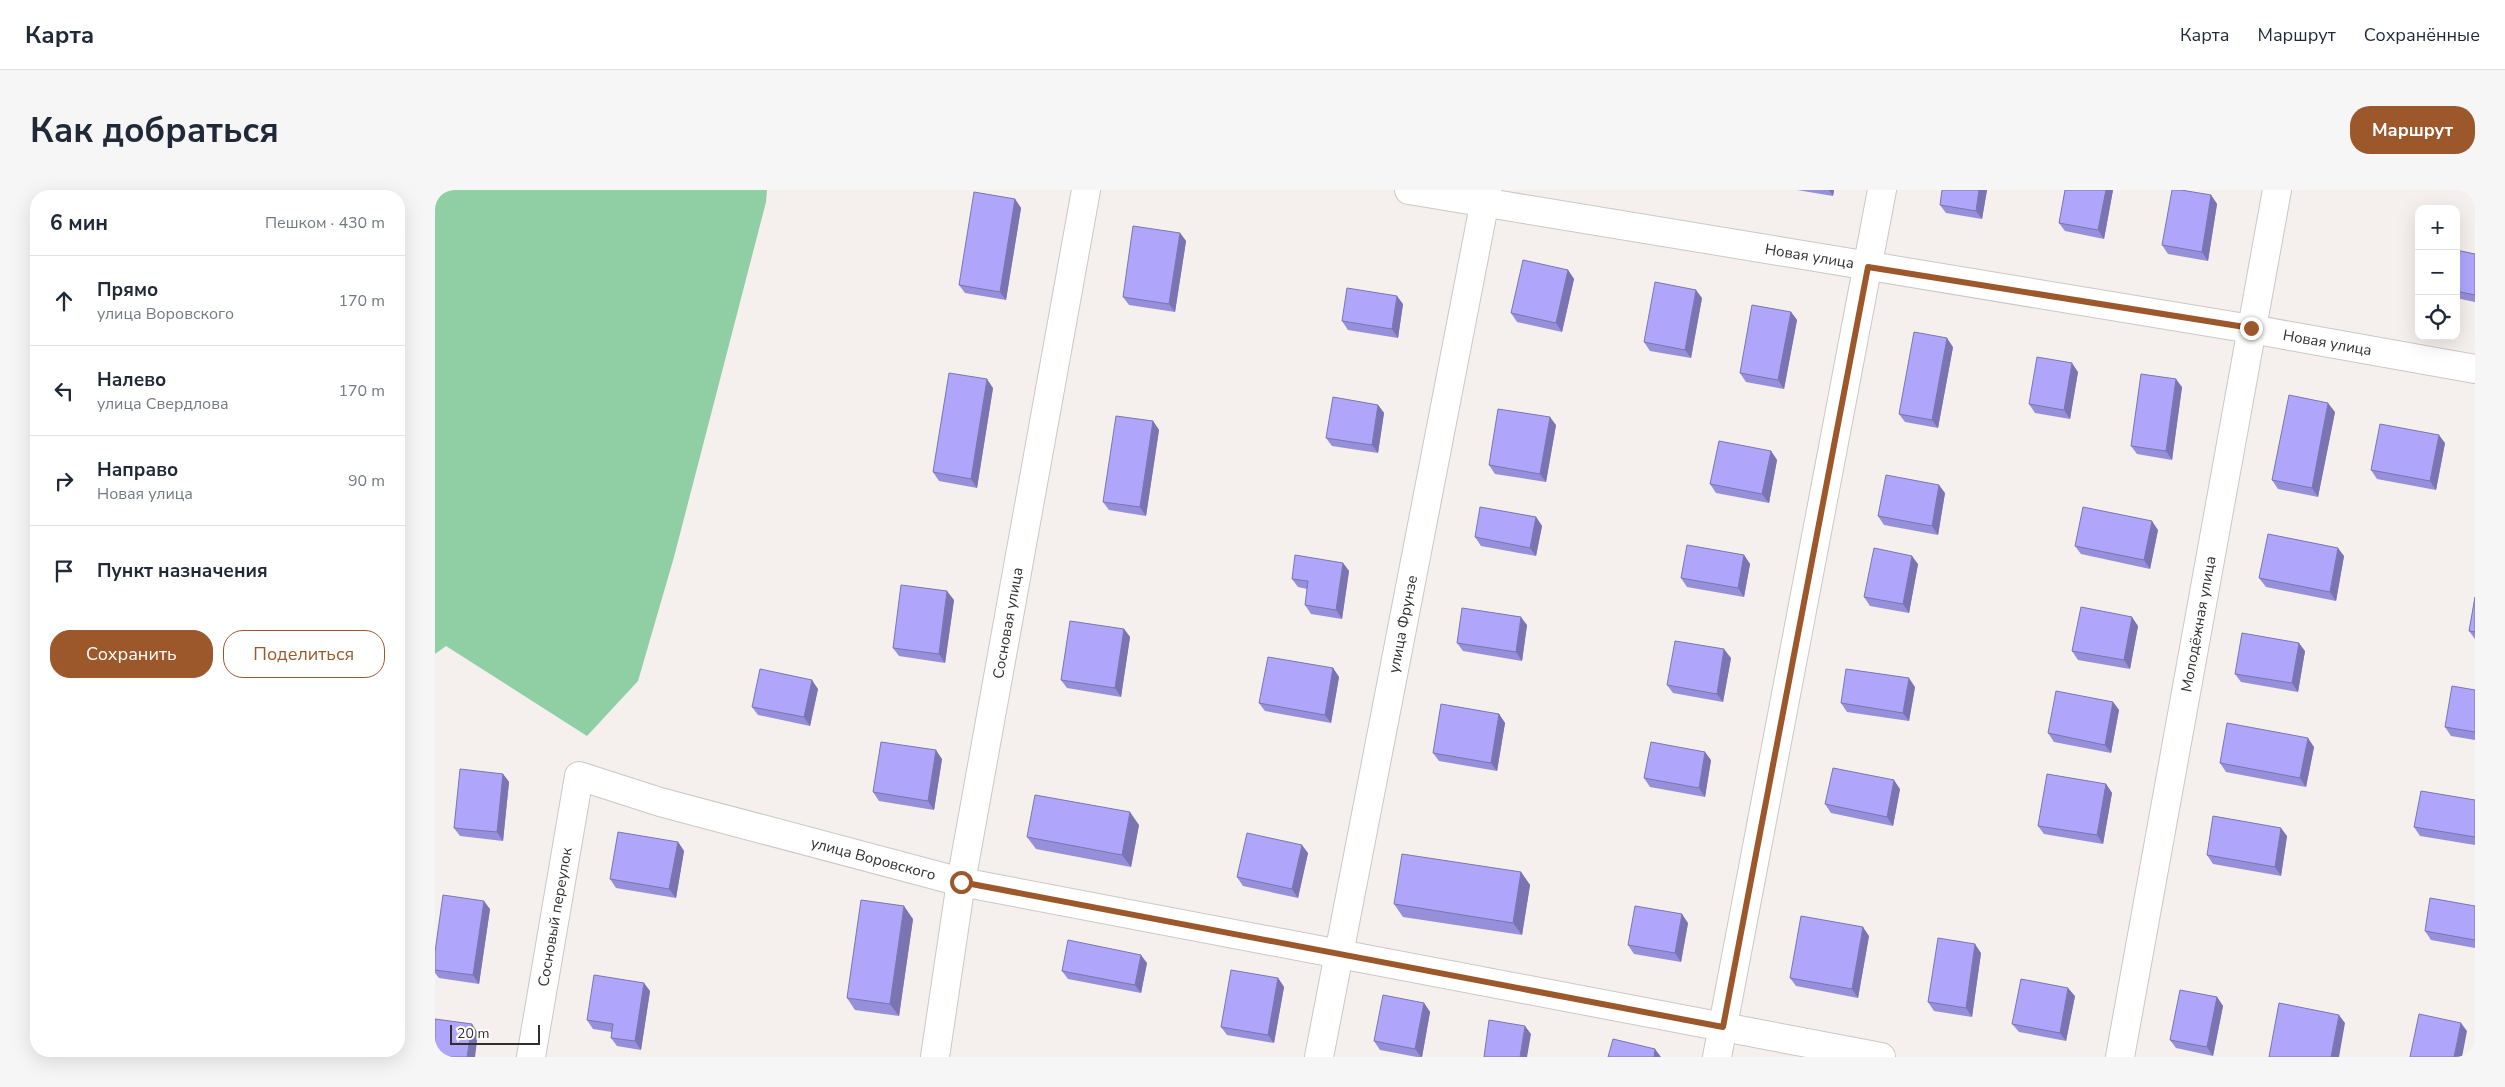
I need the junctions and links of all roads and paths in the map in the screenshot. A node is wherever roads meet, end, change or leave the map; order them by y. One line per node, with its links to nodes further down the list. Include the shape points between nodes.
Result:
1 (1086, 190): 10 (street, Сосновая улица)
2 (1409, 190): 5 (street, Новая улица)
3 (1882, 190): 6 (street)
4 (2277, 190): 7 (street, Молодёжная улица)
5 (1486, 196): 6 (street, Новая улица); 11 (street, улица Фрунзе)
6 (1868, 267): 7 (street, Новая улица); 12 (street)
7 (2251, 328): 8 (street, Новая улица); 18 (street, Молодёжная улица)
8 (2475, 369)
9 (579, 776): 10 (street, улица Воровского, via 660,802); 13 (street, Сосновый переулок)
10 (961, 882): 11 (street, улица Воровского); 14 (street, Сосновая улица)
11 (1339, 954): 12 (street, улица Воровского); 15 (street, улица Фрунзе)
12 (1723, 1027): 16 (street); 17 (street, улица Воровского)
13 (531, 1057)
14 (935, 1057)
15 (1319, 1057)
16 (1717, 1057)
17 (1881, 1057)
18 (2120, 1057)

